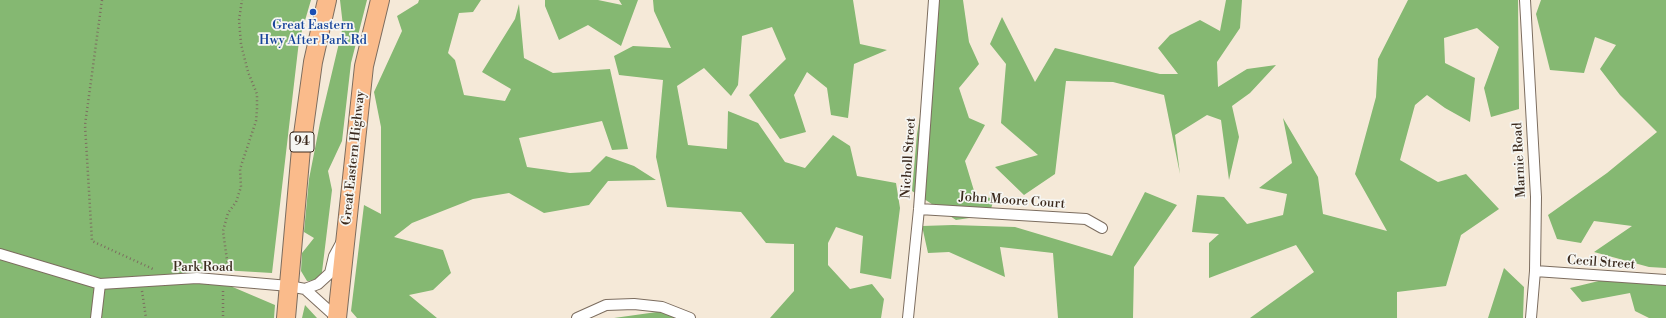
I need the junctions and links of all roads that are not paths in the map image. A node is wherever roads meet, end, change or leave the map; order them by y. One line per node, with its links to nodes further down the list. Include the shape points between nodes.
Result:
1 (327, 0): 12 (highway, 94, via 313,62 301,149)
2 (380, 0): 7 (highway, Great Eastern Highway, via 364,66)
3 (934, 0): 5 (street, Nicholl Street)
4 (1525, 0): 9 (street, Marnie Road, via 1536,197)
5 (919, 208): 6 (street, John Moore Court, via 1086,219); 18 (street, Nicholl Street)
6 (1102, 228)
7 (346, 233): 12 (street, via 334,256 330,273 318,284); 15 (highway, Great Eastern Highway)
8 (0, 254): 11 (street, Park Road)
9 (1535, 272): 10 (street, Cecil Street); 19 (street, Marnie Road)
10 (1666, 280)
11 (100, 284): 12 (street, Park Road, via 197,278); 13 (street)
12 (297, 288): 14 (highway, 94); 15 (street)
13 (96, 318)
14 (286, 318)
15 (337, 318)
16 (577, 318): 17 (street, via 606,305 634,304 662,307)
17 (690, 318)
18 (908, 318)
19 (1532, 318)

